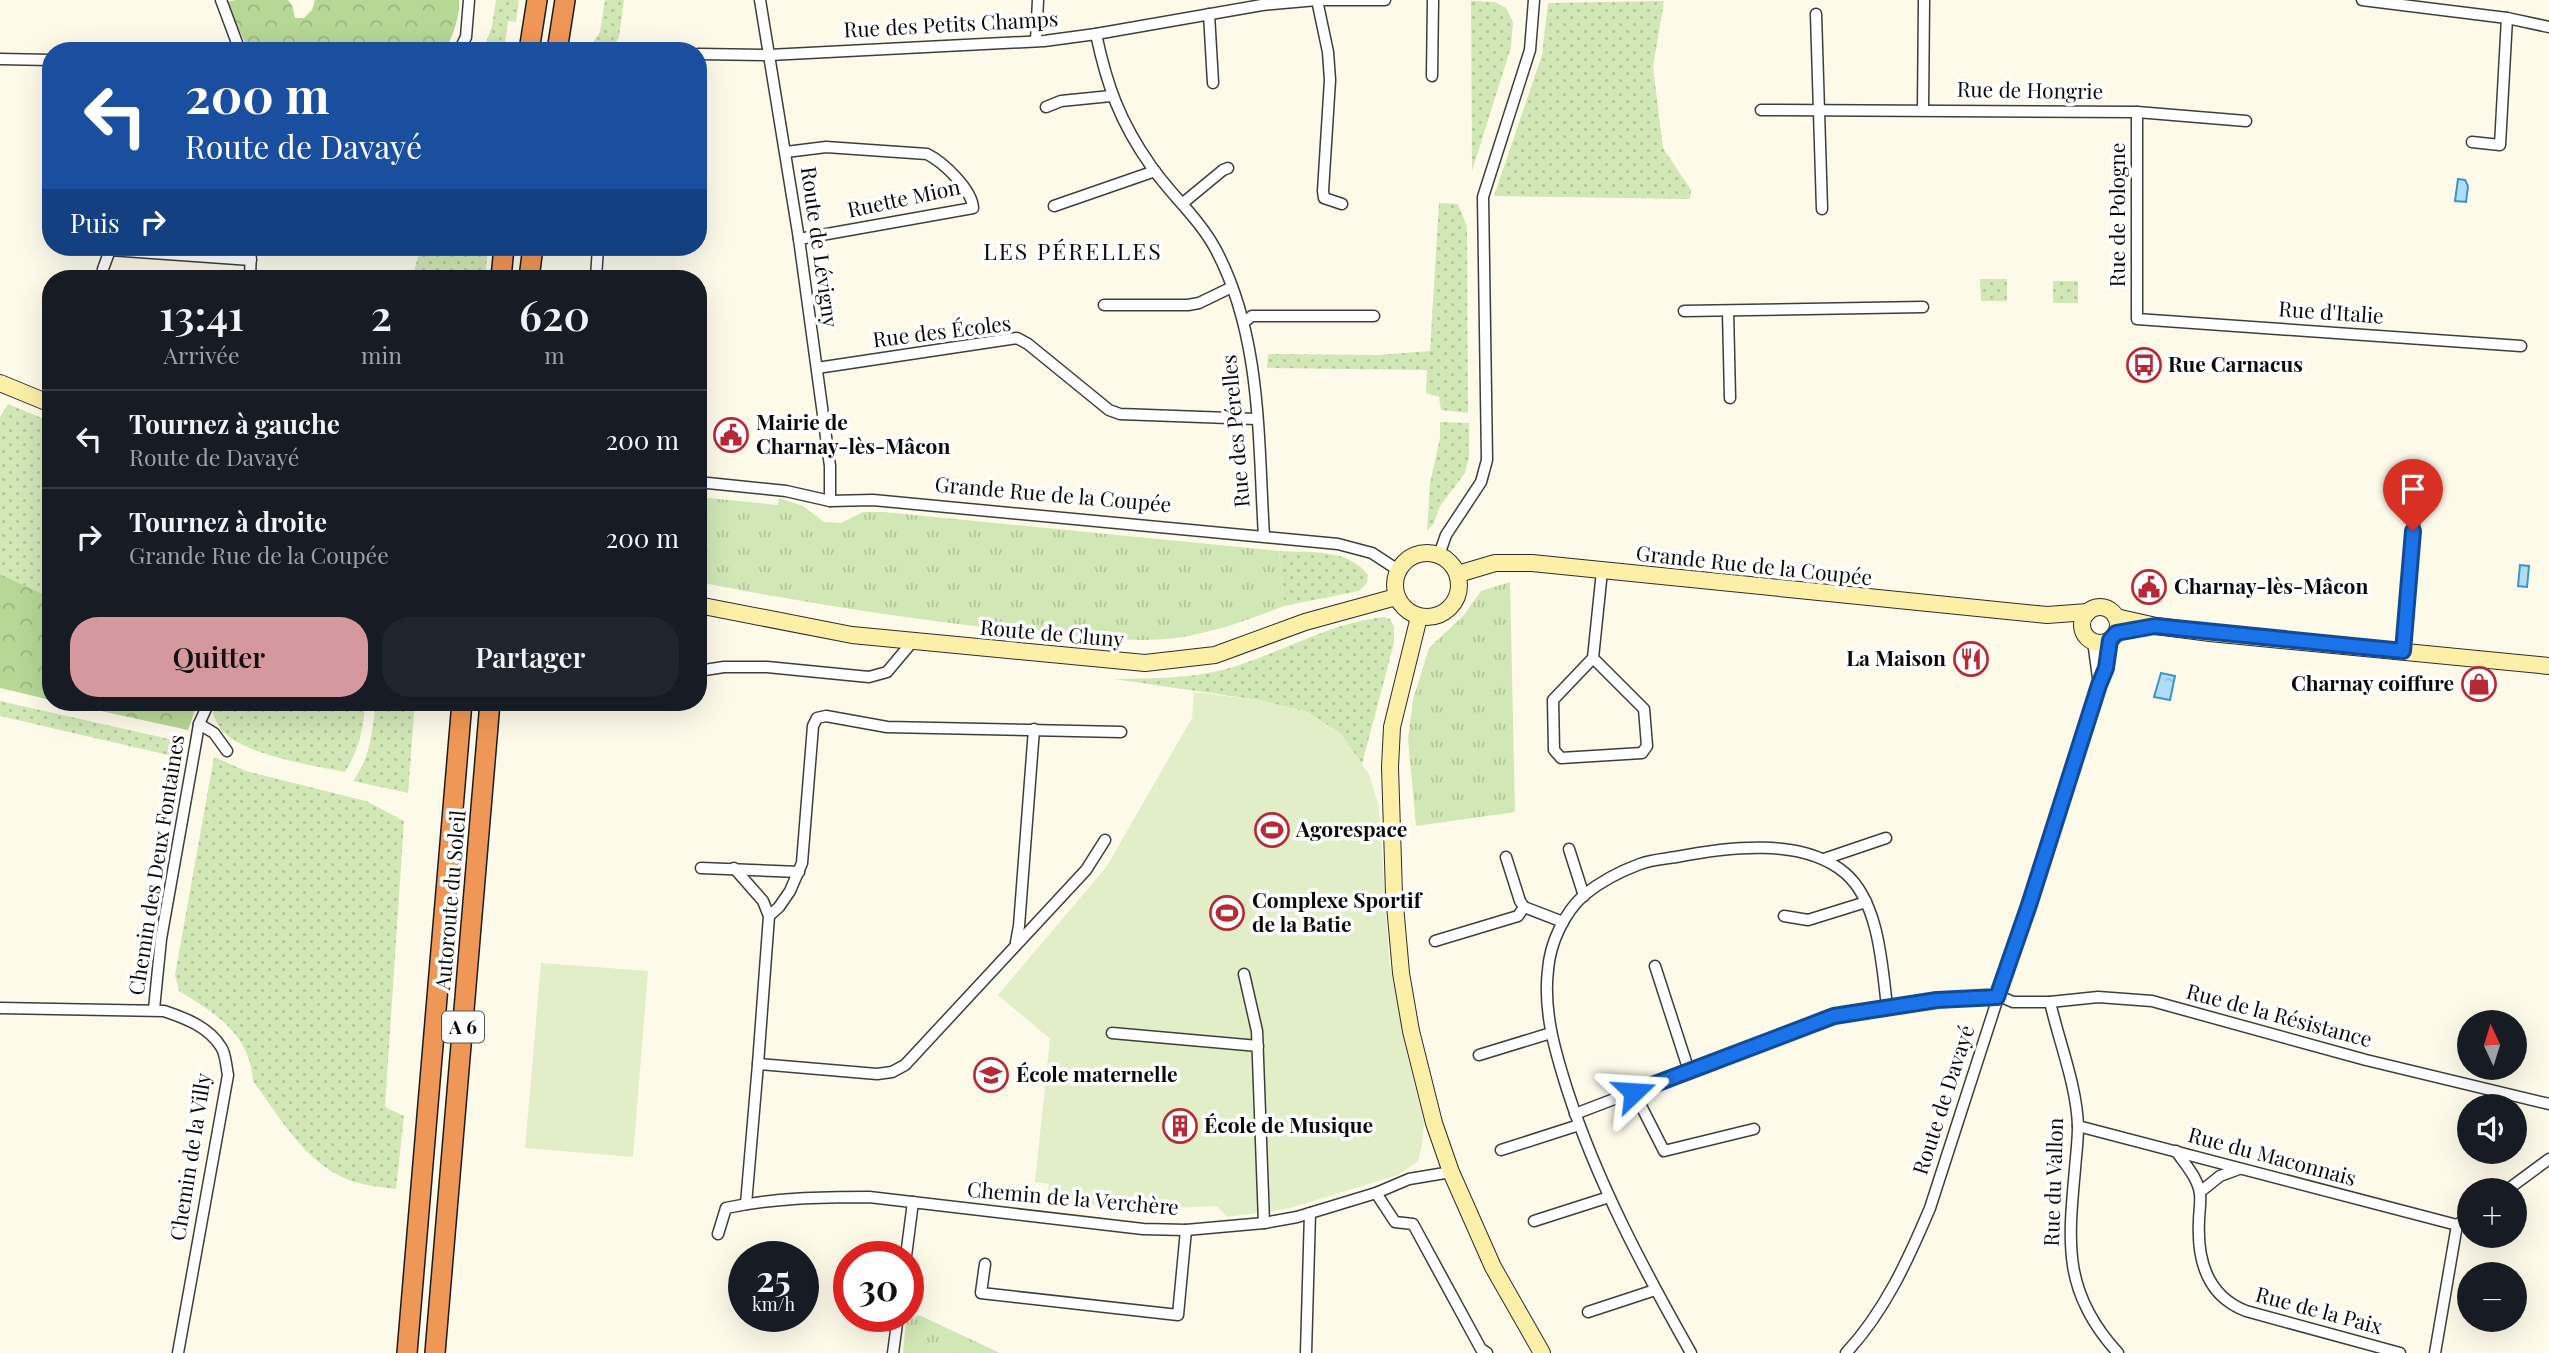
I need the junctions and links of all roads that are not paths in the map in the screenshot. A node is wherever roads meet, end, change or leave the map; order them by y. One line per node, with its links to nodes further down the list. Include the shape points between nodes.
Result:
1 (221, 0): 21 (street)
2 (469, 0): 22 (street)
3 (537, 0): 23 (highway)
4 (565, 0): 24 (highway)
5 (760, 0): 26 (street, Route de Lévigny)
6 (1038, 0): 20 (street)
7 (1385, 0): 12 (street, Rue des Petits Champs)
8 (1433, 0): 29 (street)
9 (1534, 0): 71 (street, via 1530,50 1483,197 1487,460 1481,482)
10 (1924, 0): 33 (street)
11 (2361, 0): 13 (street)
12 (1317, 1): 16 (street, Rue des Petits Champs); 43 (street, via 1331,80 1322,191 1324,198)
13 (2385, 1): 14 (street)
14 (2442, 5): 17 (street)
15 (1816, 13): 35 (street)
16 (1209, 14): 19 (street, Rue des Petits Champs); 30 (street)
17 (2507, 18): 18 (street); 38 (street, via 2500,145)
18 (2549, 27)
19 (1096, 34): 20 (street, Rue des Petits Champs); 31 (street, Rue des Pérelles)
20 (1036, 41): 26 (street, Rue des Petits Champs)
21 (237, 42)
22 (464, 42)
23 (530, 42)
24 (558, 42)
25 (707, 54): 26 (street, Rue des Petits Champs)
26 (769, 55): 39 (street, Route de Lévigny)
27 (0, 59): 28 (street)
28 (42, 60)
29 (1432, 76)
30 (1213, 83)
31 (1111, 96): 32 (street); 41 (street, Rue des Pérelles)
32 (1046, 107)
33 (1923, 109): 35 (street, Rue de Hongrie); 36 (street, Rue de Hongrie)
34 (1760, 110): 35 (street, Rue de Hongrie)
35 (1820, 111): 45 (street)
36 (2137, 112): 37 (street, Rue de Hongrie); 59 (street, Rue de Pologne)
37 (2246, 121)
38 (2472, 142)
39 (786, 152): 46 (street, Route de Lévigny); 46 (street, Ruette Mion, via 826,147 927,154 965,187 972,199 973,208)
40 (1228, 168): 42 (street)
41 (1155, 171): 42 (street, Rue des Pérelles); 44 (street)
42 (1183, 203): 53 (street, Rue des Pérelles, via 1215,249)
43 (1342, 204)
44 (1054, 206)
45 (1822, 209)
46 (799, 239): 62 (street, Route de Lévigny)
47 (108, 256): 51 (street)
48 (195, 256): 50 (street)
49 (251, 256): 50 (street)
50 (251, 260): 52 (street)
51 (103, 269)
52 (250, 270)
53 (1232, 287): 54 (street, via 1188,305); 60 (street, Rue des Pérelles)
54 (1104, 304)
55 (1923, 307): 57 (street)
56 (1684, 311): 57 (street)
57 (1728, 311): 64 (street)
58 (1374, 316): 60 (street, via 1252,316)
59 (2137, 319): 61 (street, Rue d'Italie)
60 (1244, 322): 66 (street, Rue des Pérelles)
61 (2521, 346)
62 (817, 368): 66 (street, Rue des Écoles, via 1017,338 1108,410); 69 (street, Route de Lévigny)
63 (0, 383): 65 (main road)
64 (1730, 398)
65 (42, 400)
66 (1256, 419): 70 (street, Rue des Pérelles)
67 (2418, 479): 83 (street)
68 (707, 483): 69 (street, Grande Rue de la Coupée)
69 (830, 501): 70 (street, Grande Rue de la Coupée, via 873,500)
70 (1264, 536): 72 (street, Grande Rue de la Coupée, via 1363,550)
71 (1438, 555): 72 (main road, via 1411,557); 74 (main road)
72 (1398, 570): 75 (main road)
73 (1602, 571): 74 (main road, Grande Rue de la Coupée, via 1512,562); 78 (main road, Grande Rue de la Coupée); 84 (street)
74 (1458, 574): 79 (main road, via 1453,605 1432,618)
75 (1396, 597): 79 (main road); 82 (main road, Route de Cluny, via 1305,622 1215,655 1145,663)
76 (707, 607): 82 (main road, Route de Cluny, via 852,635)
77 (2088, 612): 78 (main road, Grande Rue de la Coupée); 80 (main road, via 2095,607 2109,609); 81 (main road, via 2084,617)
78 (2047, 615): 81 (main road, Grande Rue de la Coupée)
79 (1419, 617): 133 (main road, via 1392,727 1394,894 1411,1031)
80 (2114, 630): 81 (main road, via 2104,642); 83 (main road, via 2155,626); 87 (street, Route de Davayé)
81 (2088, 636): 87 (street, Route de Davayé)
82 (913, 641): 86 (street, via 887,672 869,677 767,667)
83 (2403, 651): 85 (main road)
84 (1593, 658): 84 (street, via 1553,700 1554,750 1561,758 1642,753 1647,746 1644,709)
85 (2549, 666)
86 (707, 670)
87 (2099, 685): 113 (street, Route de Davayé)
88 (205, 711): 91 (street, Chemin des Deux Fontaines)
89 (461, 711): 152 (highway, Autoroute du Soleil / A 6)
90 (489, 711): 153 (highway, Autoroute du Soleil / A 6)
91 (200, 724): 94 (street, via 214,733); 117 (street, Chemin des Deux Fontaines)
92 (1034, 730): 93 (street); 102 (street, via 887,727 817,718); 110 (street)
93 (1121, 732)
94 (227, 751)
95 (1886, 838): 99 (street)
96 (1105, 840): 110 (street, via 1086,870)
97 (1569, 849): 103 (street)
98 (1506, 857): 105 (street)
99 (1824, 859): 103 (street, via 1785,849 1698,852 1641,863); 104 (street, via 1847,874)
100 (701, 868): 101 (street)
101 (734, 868): 102 (street); 106 (street, via 763,901)
102 (799, 872): 106 (street, via 785,899)
103 (1584, 896): 108 (street)
104 (1866, 902): 107 (street, via 1808,920); 115 (street, via 1876,929)
105 (1524, 907): 108 (street); 109 (street, via 1518,916)
106 (769, 916): 122 (street)
107 (1784, 916)
108 (1563, 922): 118 (street, via 1548,967 1546,997)
109 (1434, 941)
110 (1015, 944): 122 (street, via 905,1065 892,1072)
111 (1656, 966): 123 (street)
112 (1244, 974): 120 (street)
113 (1997, 997): 114 (street, Rue de la Résistance); 115 (street, Rue de la Résistance); 159 (street, Route de Davayé, via 1930,1208 1908,1261)
114 (2050, 1002): 125 (street, Rue de la Résistance, via 2098,997 2152,1001); 127 (street, Rue du Vallon, via 2067,1061)
115 (1887, 1007): 123 (street, Rue de la Résistance, via 1834,1016)
116 (0, 1008): 117 (street, Chemin des Deux Fontaines)
117 (153, 1009): 151 (street, Chemin de la Villy, via 188,1019 209,1034 223,1048 228,1075)
118 (1552, 1033): 121 (street); 126 (street)
119 (1112, 1034): 120 (street)
120 (1258, 1046): 142 (street)
121 (1479, 1055)
122 (758, 1064): 139 (street)
123 (1689, 1071): 124 (street, Rue de la Résistance)
124 (1634, 1092): 126 (street, Rue de la Résistance); 128 (street, via 1664,1151)
125 (2549, 1104)
126 (1577, 1119): 129 (street, Rue de la Résistance); 137 (street)
127 (2078, 1126): 130 (street, Rue du Maconnais); 160 (street, Rue du Vallon, via 2070,1221 2073,1268 2087,1311)
128 (1754, 1129)
129 (1501, 1150)
130 (2176, 1151): 132 (street, Rue du Maconnais); 135 (street)
131 (2549, 1159): 134 (street)
132 (2240, 1168): 135 (street); 143 (street, Rue du Maconnais)
133 (1451, 1172): 136 (street, Chemin de la Verchère, via 1409,1179); 157 (main road, via 1493,1267)
134 (2523, 1178)
135 (2200, 1192): 161 (street, Rue de la Paix, via 2198,1245 2207,1278 2220,1296 2246,1311)
136 (1376, 1193): 140 (street, Chemin de la Verchère); 156 (street, via 1395,1222 1413,1224)
137 (1609, 1197): 141 (street); 148 (street)
138 (913, 1202): 139 (street, Chemin de la Verchère, via 823,1197); 144 (street, Chemin de la Verchère); 146 (street)
139 (746, 1204): 145 (street, Chemin de la Verchère, via 726,1208)
140 (1310, 1213): 142 (street, Chemin de la Verchère); 155 (street)
141 (1534, 1221)
142 (1264, 1223): 144 (street, Chemin de la Verchère)
143 (2457, 1225): 162 (street)
144 (1186, 1230): 147 (street, via 1178,1315 981,1293)
145 (718, 1234)
146 (908, 1241)
147 (985, 1265)
148 (1655, 1290): 149 (street); 158 (street)
149 (1588, 1312)
150 (896, 1332): 154 (street)
151 (178, 1353)
152 (407, 1353)
153 (435, 1353)
154 (893, 1353)
155 (1306, 1353)
156 (1487, 1353)
157 (1542, 1353)
158 (1691, 1353)
159 (1846, 1353)
160 (2118, 1353)
161 (2400, 1353)
162 (2435, 1353)

